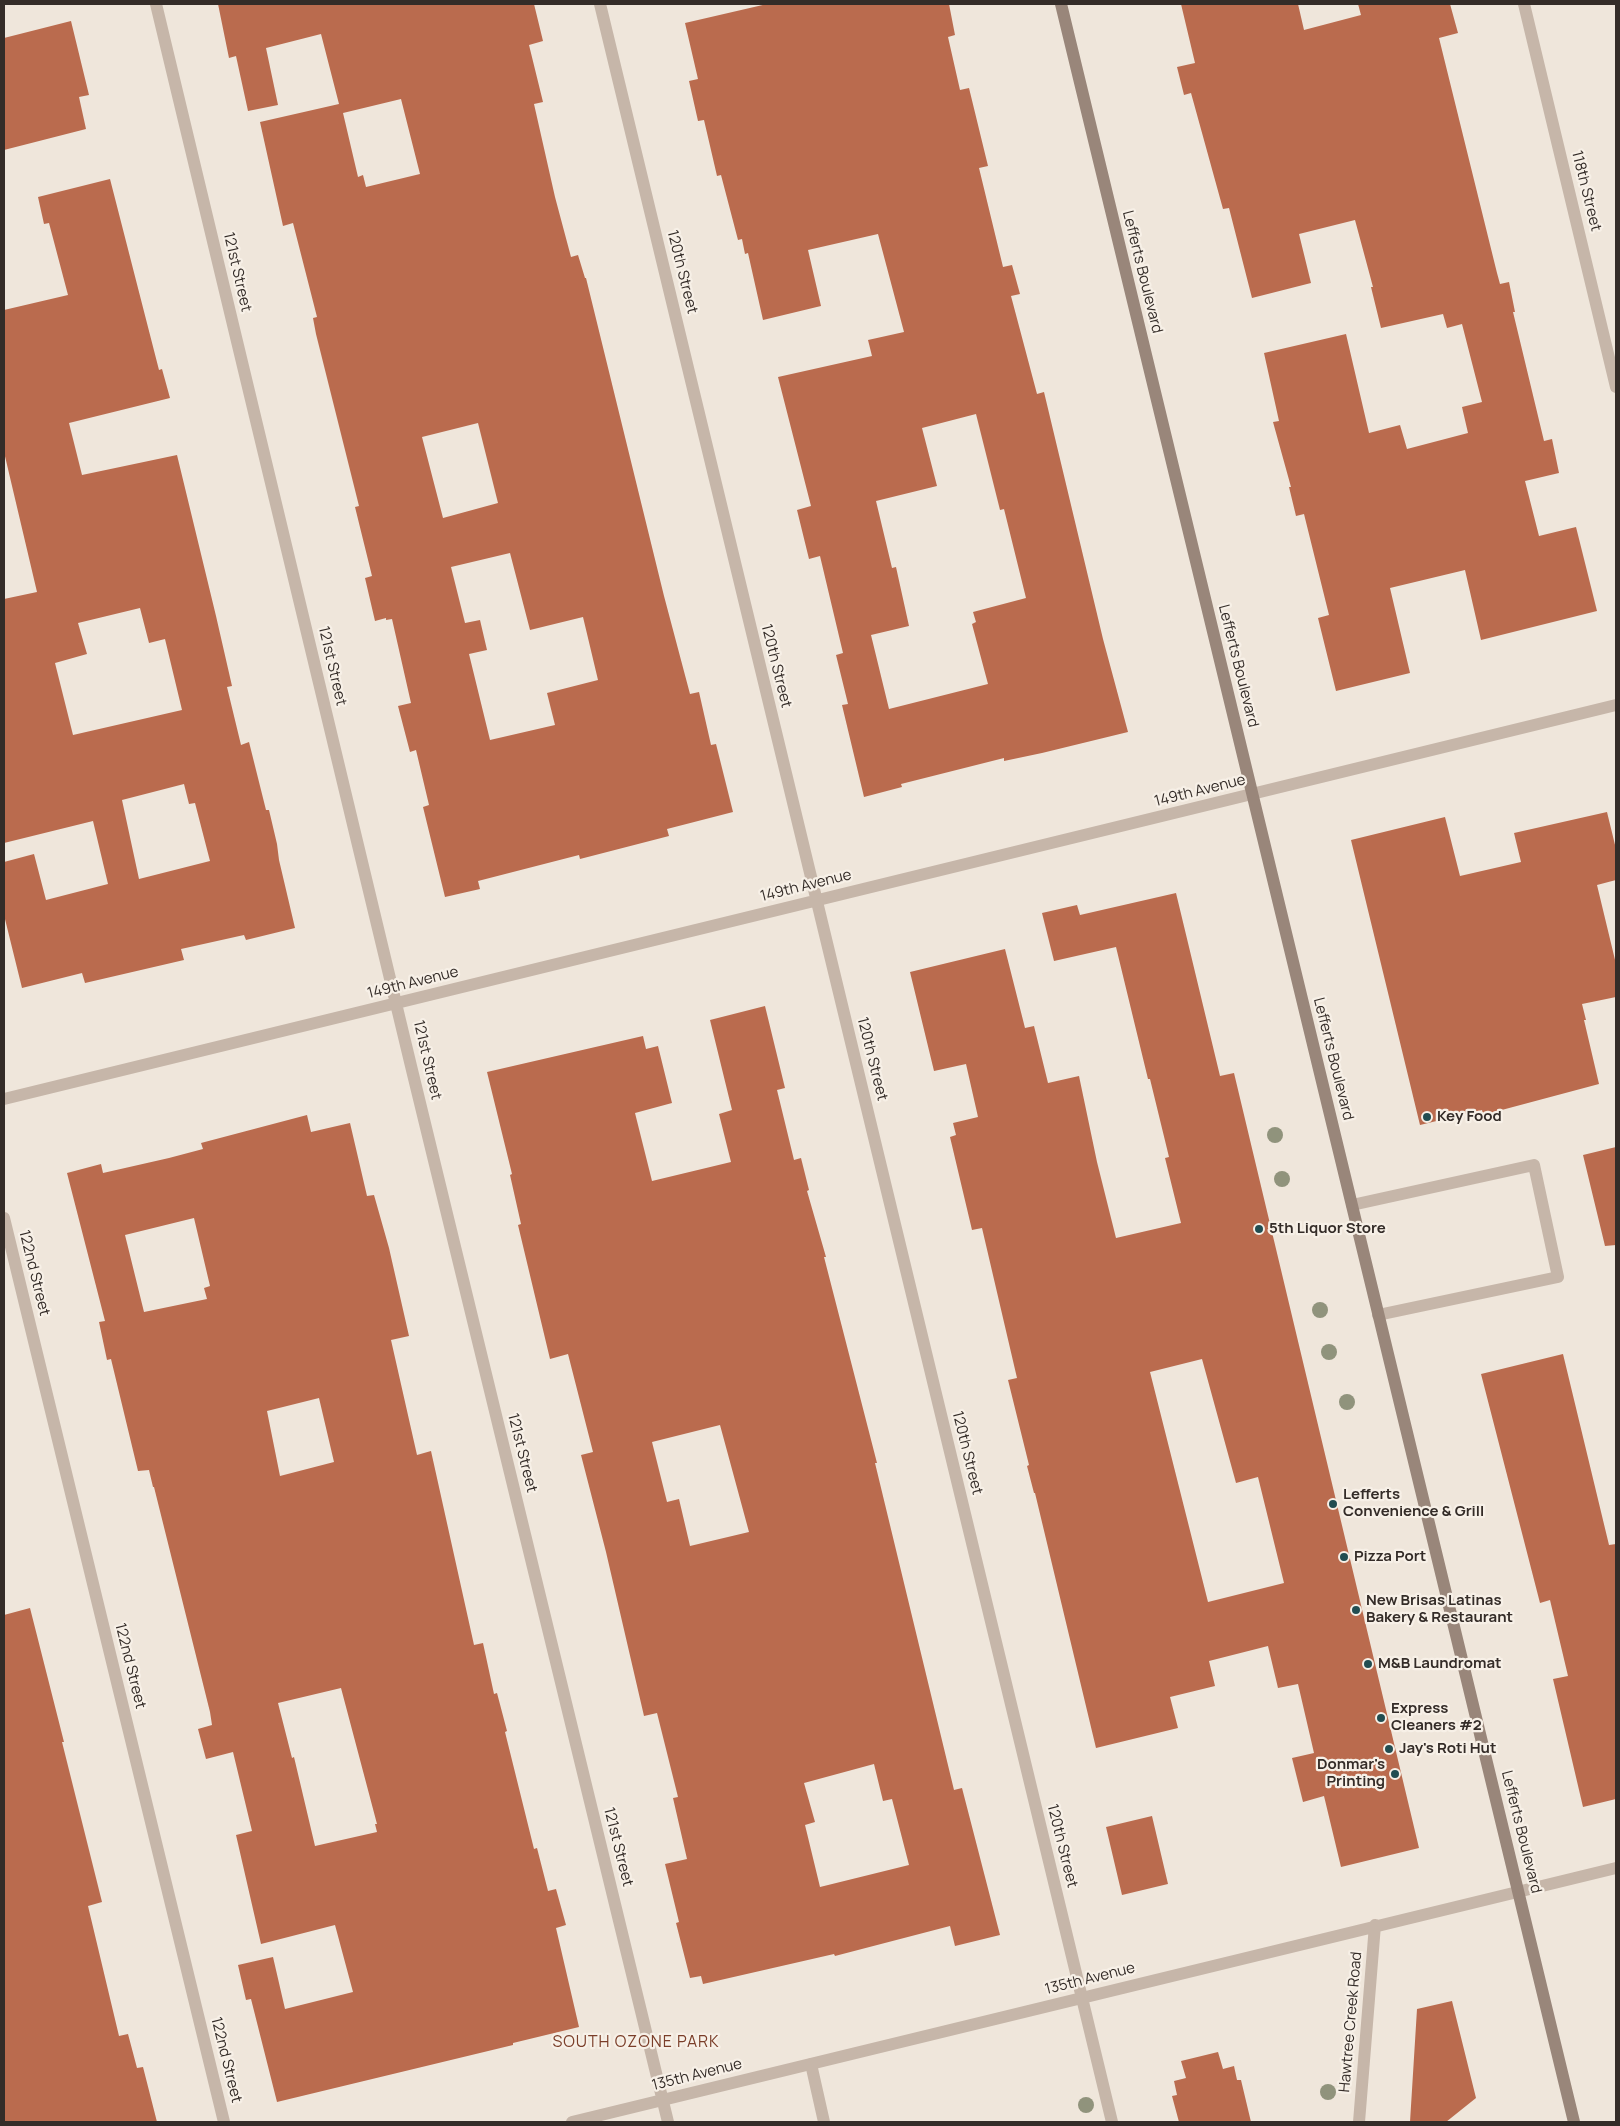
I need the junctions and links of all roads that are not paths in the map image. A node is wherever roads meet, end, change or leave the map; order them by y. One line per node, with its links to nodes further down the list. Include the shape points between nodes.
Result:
1 (156, 4): 9 (street, 121st Street)
2 (600, 4): 8 (street, 120th Street)
3 (1061, 4): 7 (main road, Lefferts Boulevard)
4 (1524, 4): 5 (street, 118th Street)
5 (1616, 387)
6 (1616, 705): 7 (street, 149th Avenue)
7 (1252, 794): 8 (street, 149th Avenue); 11 (main road, Lefferts Boulevard)
8 (817, 901): 9 (street, 149th Avenue); 17 (street, 120th Street)
9 (396, 1003): 10 (street, 149th Avenue); 19 (street, 121st Street)
10 (4, 1099)
11 (1352, 1205): 13 (main road, Lefferts Boulevard); 13 (street, via 1534,1165 1558,1277)
12 (4, 1218): 20 (street, 122nd Street)
13 (1378, 1316): 15 (main road, Lefferts Boulevard)
14 (1616, 1868): 15 (street, 135th Avenue)
15 (1518, 1892): 16 (street, 135th Avenue); 26 (main road, Lefferts Boulevard)
16 (1376, 1925): 17 (street, 135th Avenue); 25 (street, Hawtree Creek Road)
17 (1082, 1998): 18 (street, 135th Avenue); 24 (street, 120th Street)
18 (811, 2064): 19 (street, 135th Avenue); 23 (street)
19 (663, 2100): 21 (street, 135th Avenue); 22 (street, 121st Street)
20 (224, 2122)
21 (572, 2122)
22 (668, 2122)
23 (824, 2122)
24 (1112, 2122)
25 (1358, 2122)
26 (1574, 2122)

